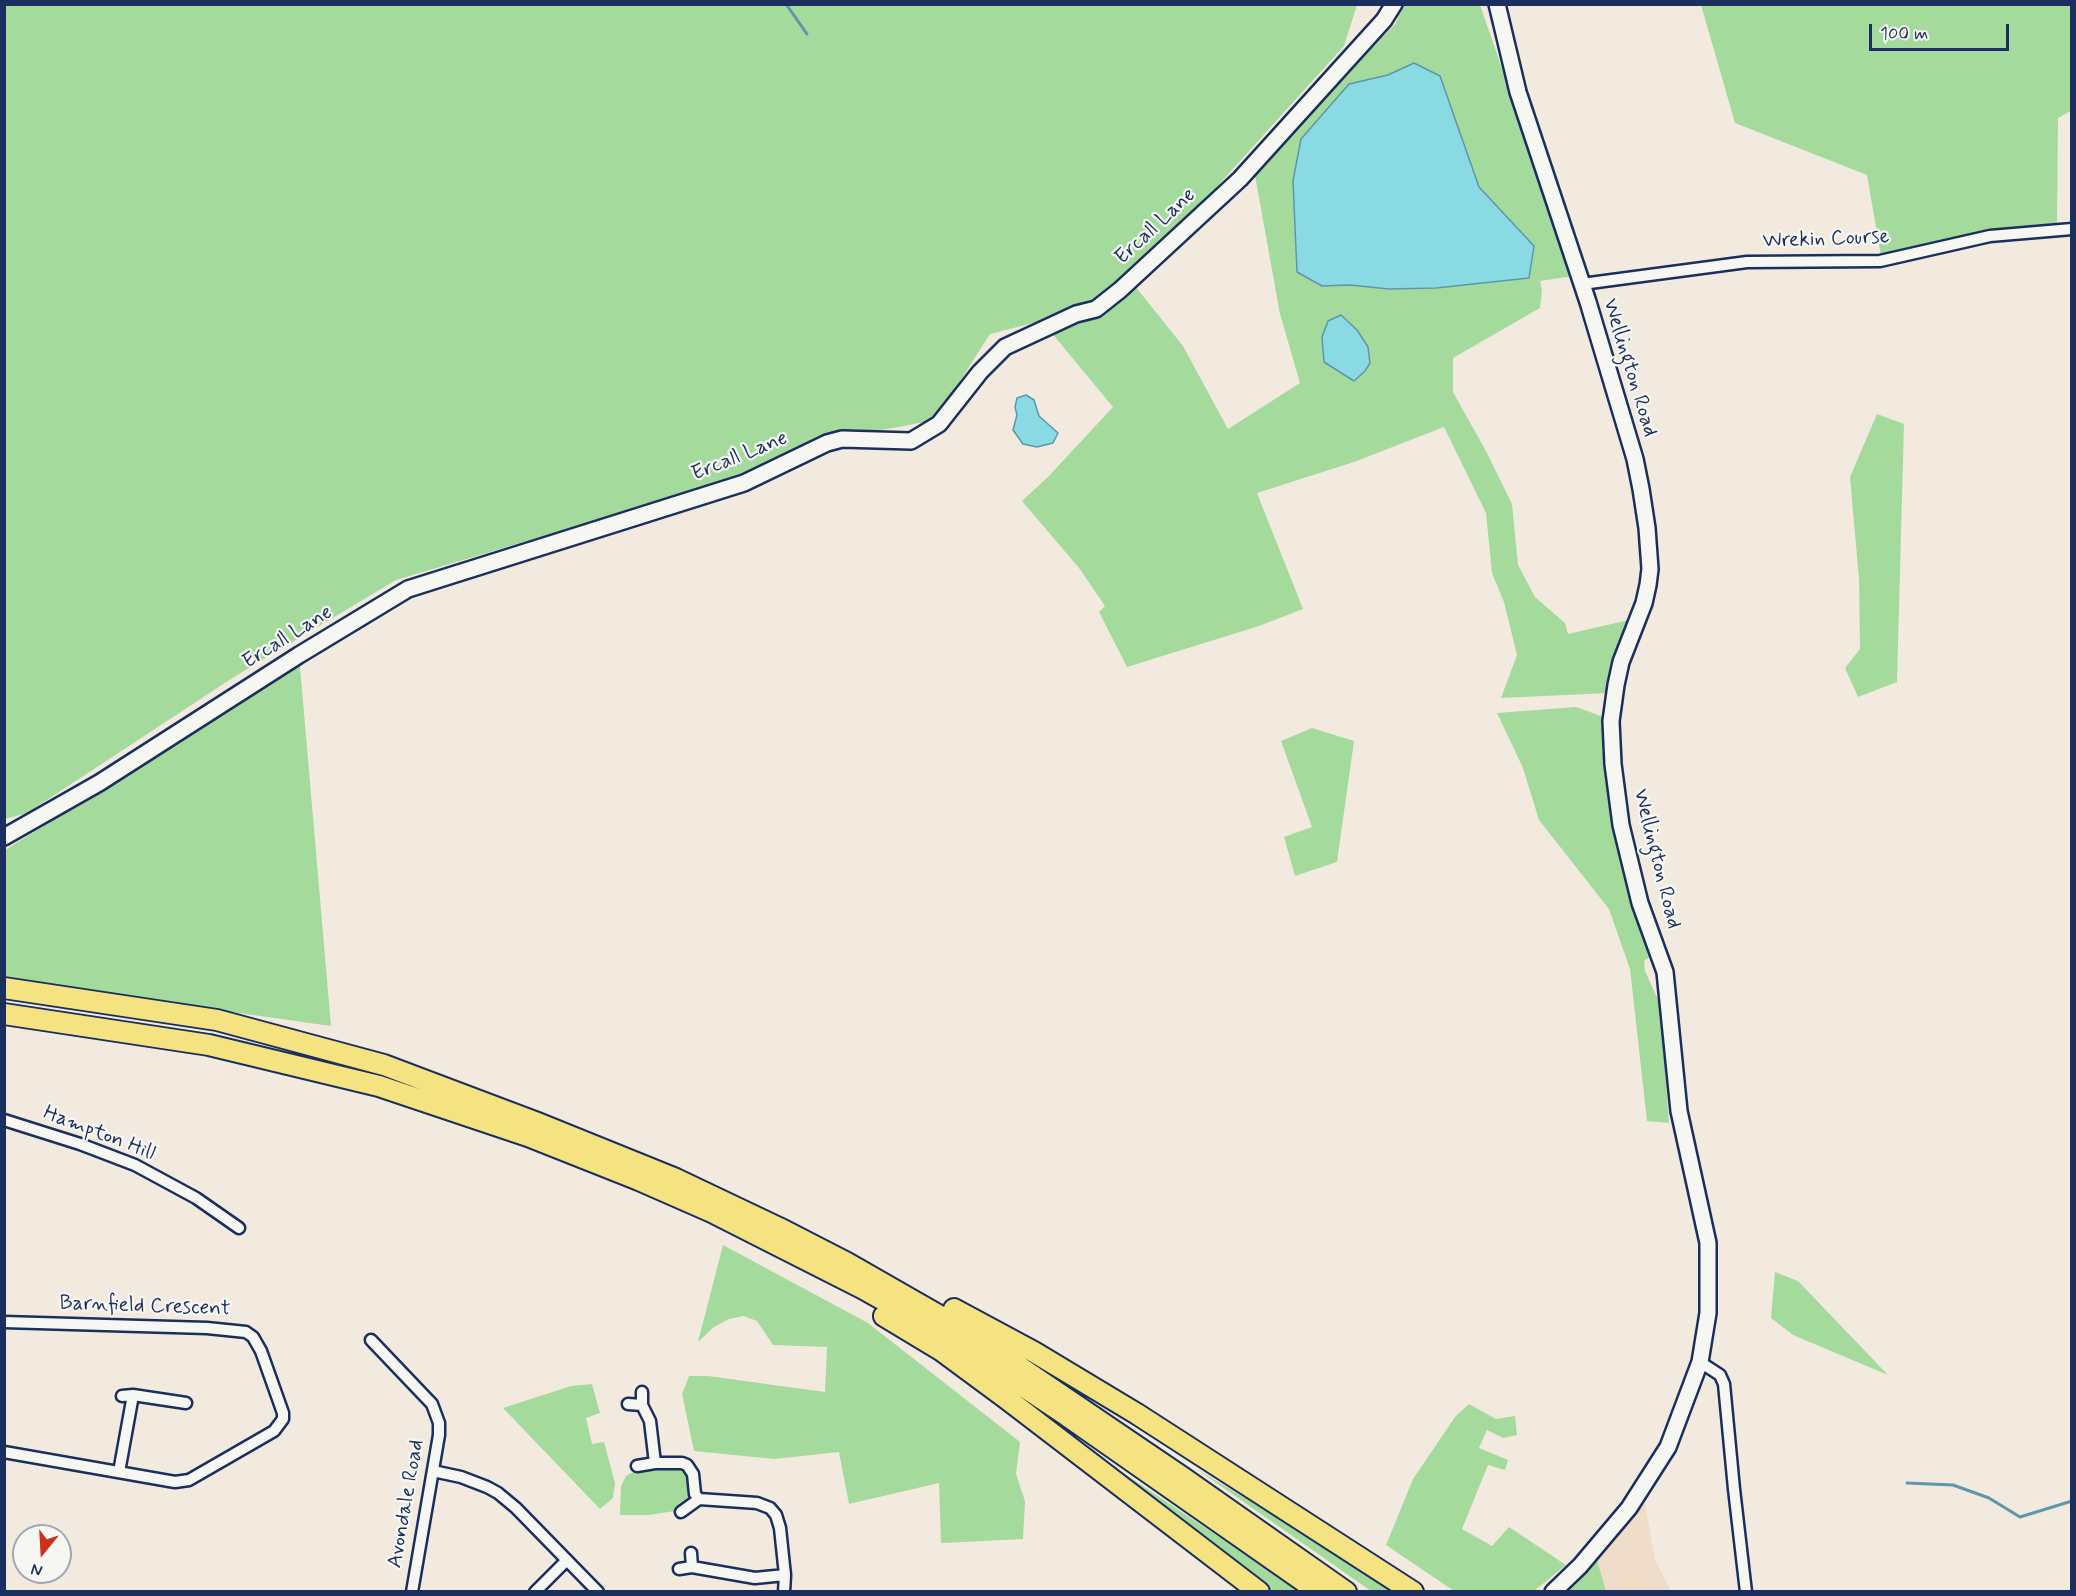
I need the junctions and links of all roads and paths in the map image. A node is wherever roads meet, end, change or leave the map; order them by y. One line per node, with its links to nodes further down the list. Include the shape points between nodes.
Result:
1 (1394, 4): 5 (street, Ercall Lane, via 1384,20 1240,179 1120,290 1096,309 1005,346 939,424 920,436 911,441 842,439 827,443 744,483 408,589 99,783)
2 (1497, 4): 4 (street, Wellington Road, via 1518,92)
3 (2072, 229): 4 (street, Wrekin Course, via 1990,236 1880,261 1747,262)
4 (1582, 284): 14 (street, Wellington Road, via 1635,459 1647,528 1648,585 1616,685 1611,721 1613,764 1621,825 1640,903 1665,972 1679,1111 1708,1243 1708,1313)
5 (4, 837)
6 (4, 988): 11 (highway, via 217,1020 384,1065 676,1179)
7 (4, 1014): 9 (highway, via 209,1045 379,1086 528,1136)
8 (4, 1120): 10 (street, Hampton Hill, via 135,1165 196,1198)
9 (639, 1180): 35 (highway, via 793,1263 942,1351); 36 (highway, via 778,1244 946,1335)
10 (239, 1228)
11 (847, 1263): 37 (highway, via 971,1334); 38 (highway, via 920,1291 1034,1352)
12 (4, 1322): 23 (street, Barnfield Crescent, via 238,1330 253,1337 282,1406 282,1419 274,1431 189,1480 175,1482)
13 (371, 1340): 22 (street, Avondale Road, via 432,1404 439,1424)
14 (1700, 1362): 39 (street, Wellington Road, via 1668,1447 1629,1508); 40 (street, via 1720,1376 1724,1384)
15 (642, 1392): 18 (street)
16 (186, 1402): 23 (street, via 128,1395)
17 (628, 1404): 18 (street)
18 (642, 1405): 20 (street, via 650,1421)
19 (4, 1452): 23 (street, Barnfield Crescent)
20 (655, 1463): 21 (street); 24 (street, via 677,1462 687,1466)
21 (637, 1466)
22 (433, 1471): 27 (street, via 461,1477 498,1493); 31 (street, Avondale Road)
23 (119, 1472)
24 (699, 1499): 25 (street); 30 (street, via 757,1503 770,1508 780,1528)
25 (681, 1512)
26 (690, 1553): 28 (street)
27 (567, 1560): 32 (street); 33 (street)
28 (692, 1566): 29 (street); 30 (street, via 755,1578)
29 (679, 1569)
30 (785, 1575): 34 (street)
31 (412, 1592)
32 (535, 1592)
33 (598, 1592)
34 (784, 1592)
35 (1259, 1592)
36 (1319, 1592)
37 (1346, 1592)
38 (1413, 1592)
39 (1553, 1592)
40 (1746, 1592)

